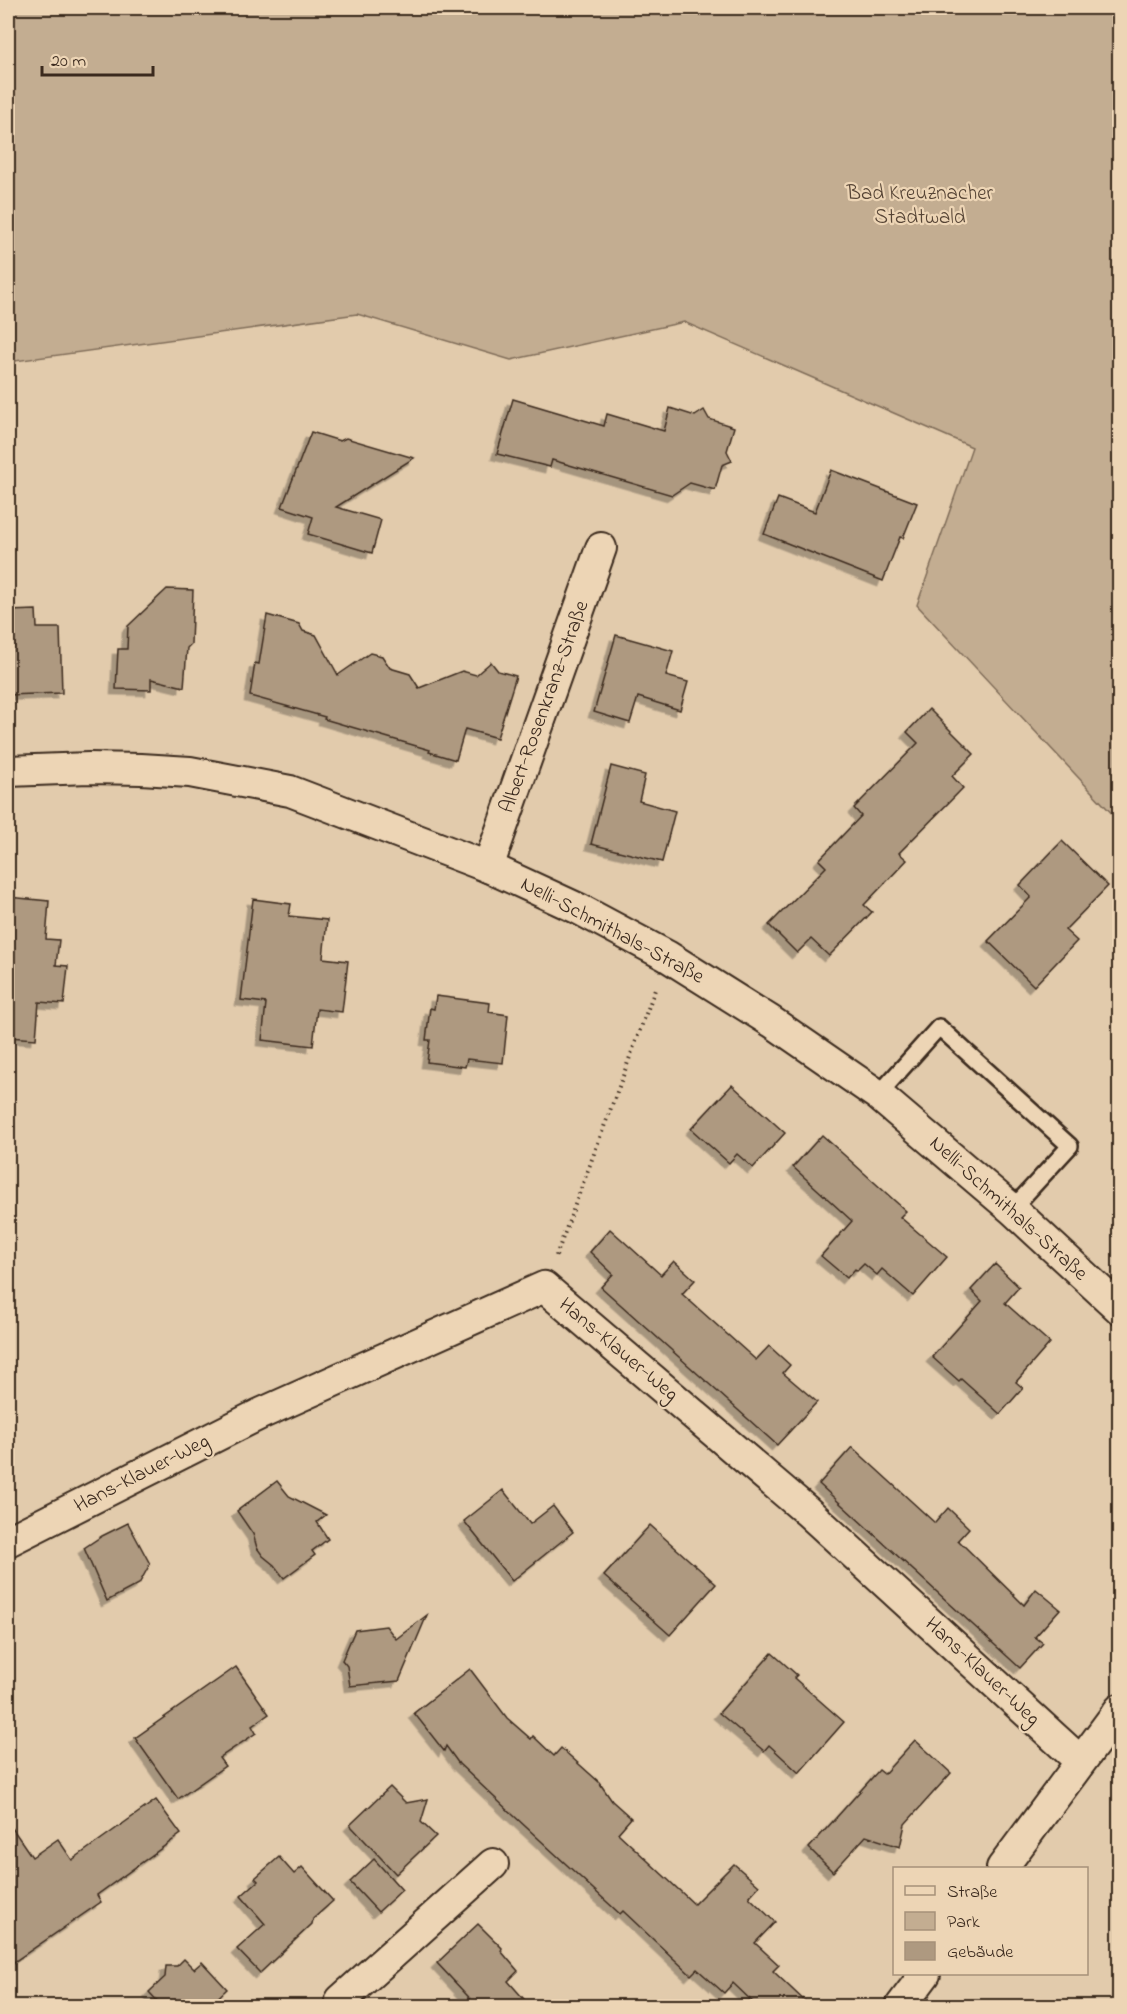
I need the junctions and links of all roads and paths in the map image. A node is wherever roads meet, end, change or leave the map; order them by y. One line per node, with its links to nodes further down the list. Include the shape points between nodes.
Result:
1 (601, 548): 3 (street, Albert-Rosenkranz-Straße)
2 (8, 771): 3 (street, Nelli-Schmithals-Straße, via 141,769 190,772 271,787)
3 (488, 867): 4 (street, Nelli-Schmithals-Straße)
4 (667, 956): 5 (street, Nelli-Schmithals-Straße); 7 (path)
5 (878, 1095): 6 (street, Nelli-Schmithals-Straße); 6 (lane, via 939,1027 1070,1146)
6 (1012, 1209): 8 (street, Nelli-Schmithals-Straße)
7 (544, 1287): 9 (street, Hans-Klauer-Weg, via 260,1414); 11 (street, Hans-Klauer-Weg, via 807,1511)
8 (1119, 1309)
9 (8, 1541)
10 (1119, 1709): 11 (street)
11 (1080, 1761): 13 (street)
12 (493, 1864): 15 (street)
13 (1003, 1867)
14 (924, 1975): 16 (street)
15 (341, 2004)
16 (901, 2007)

